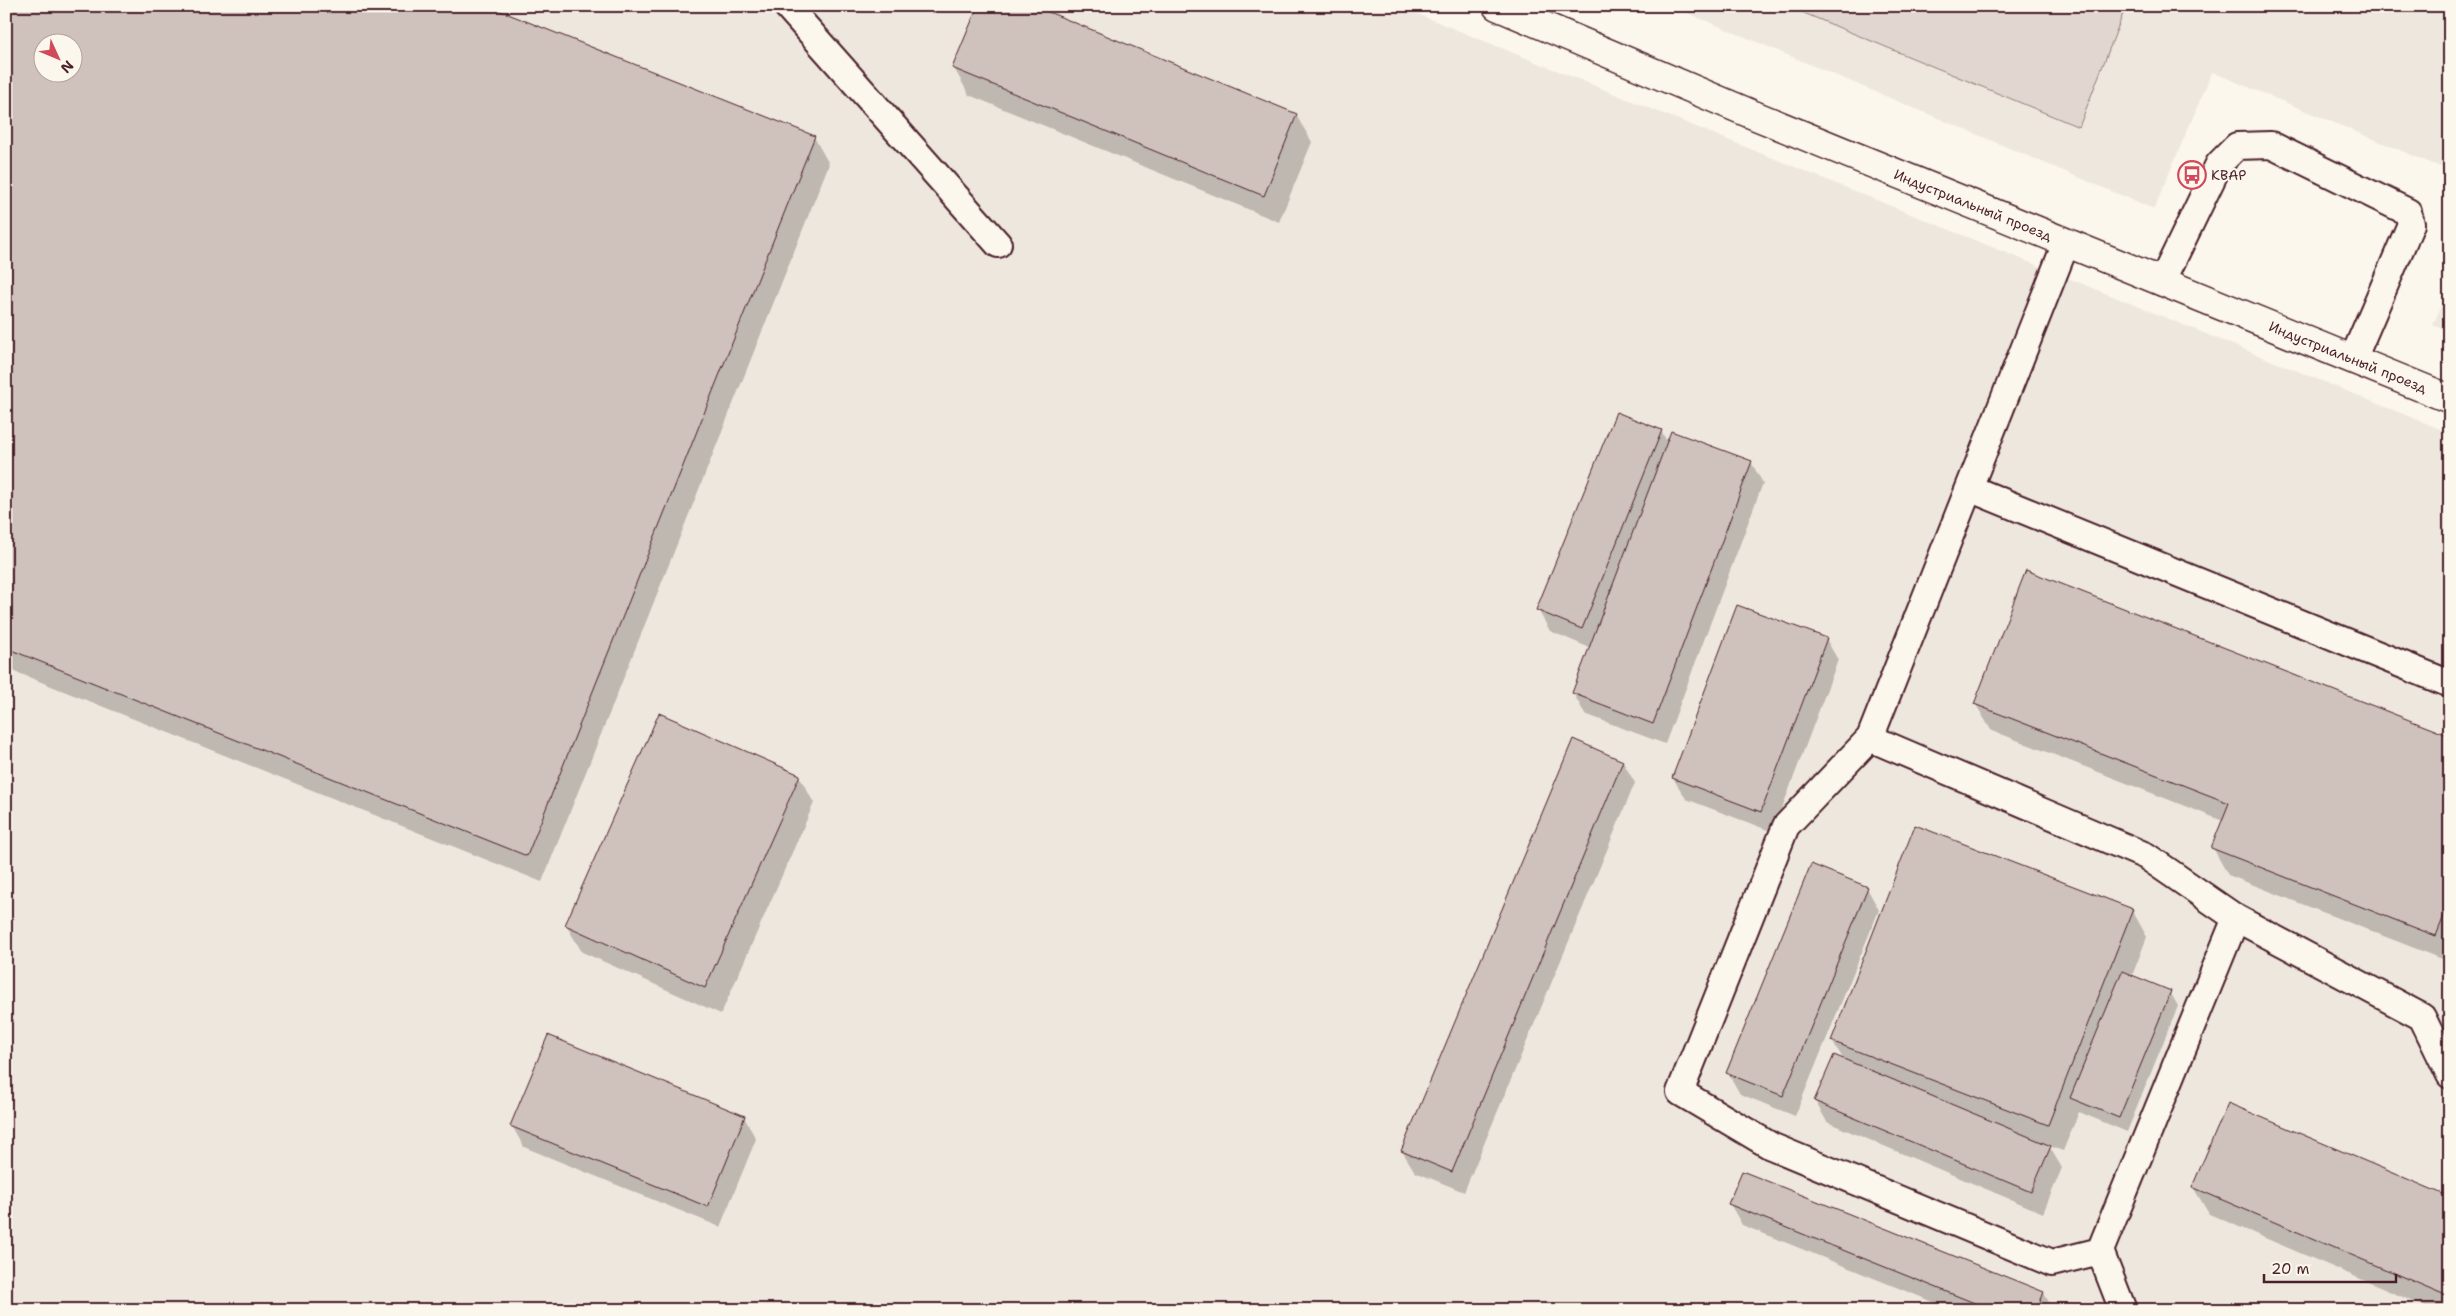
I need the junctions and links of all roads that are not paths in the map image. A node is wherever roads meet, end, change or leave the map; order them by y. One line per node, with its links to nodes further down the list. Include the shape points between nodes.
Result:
1 (787, 6): 4 (lane)
2 (1497, 6): 3 (street, Индустриальный проезд)
3 (2066, 243): 5 (street, Индустриальный проезд); 8 (lane)
4 (998, 244)
5 (2162, 282): 6 (street, Индустриальный проезд); 6 (lane, via 2219,164 2237,146 2271,146 2408,212 2411,224)
6 (2353, 360): 7 (street, Индустриальный проезд)
7 (2450, 399)
8 (1969, 488): 9 (lane); 10 (lane)
9 (2450, 684)
10 (1870, 738): 11 (lane, via 2146,856); 13 (lane, via 1786,826 1680,1092 1770,1146 2052,1263)
11 (2236, 918): 12 (lane, via 2422,1016); 13 (lane)
12 (2450, 1075)
13 (2100, 1250): 14 (lane)
14 (2123, 1310)

